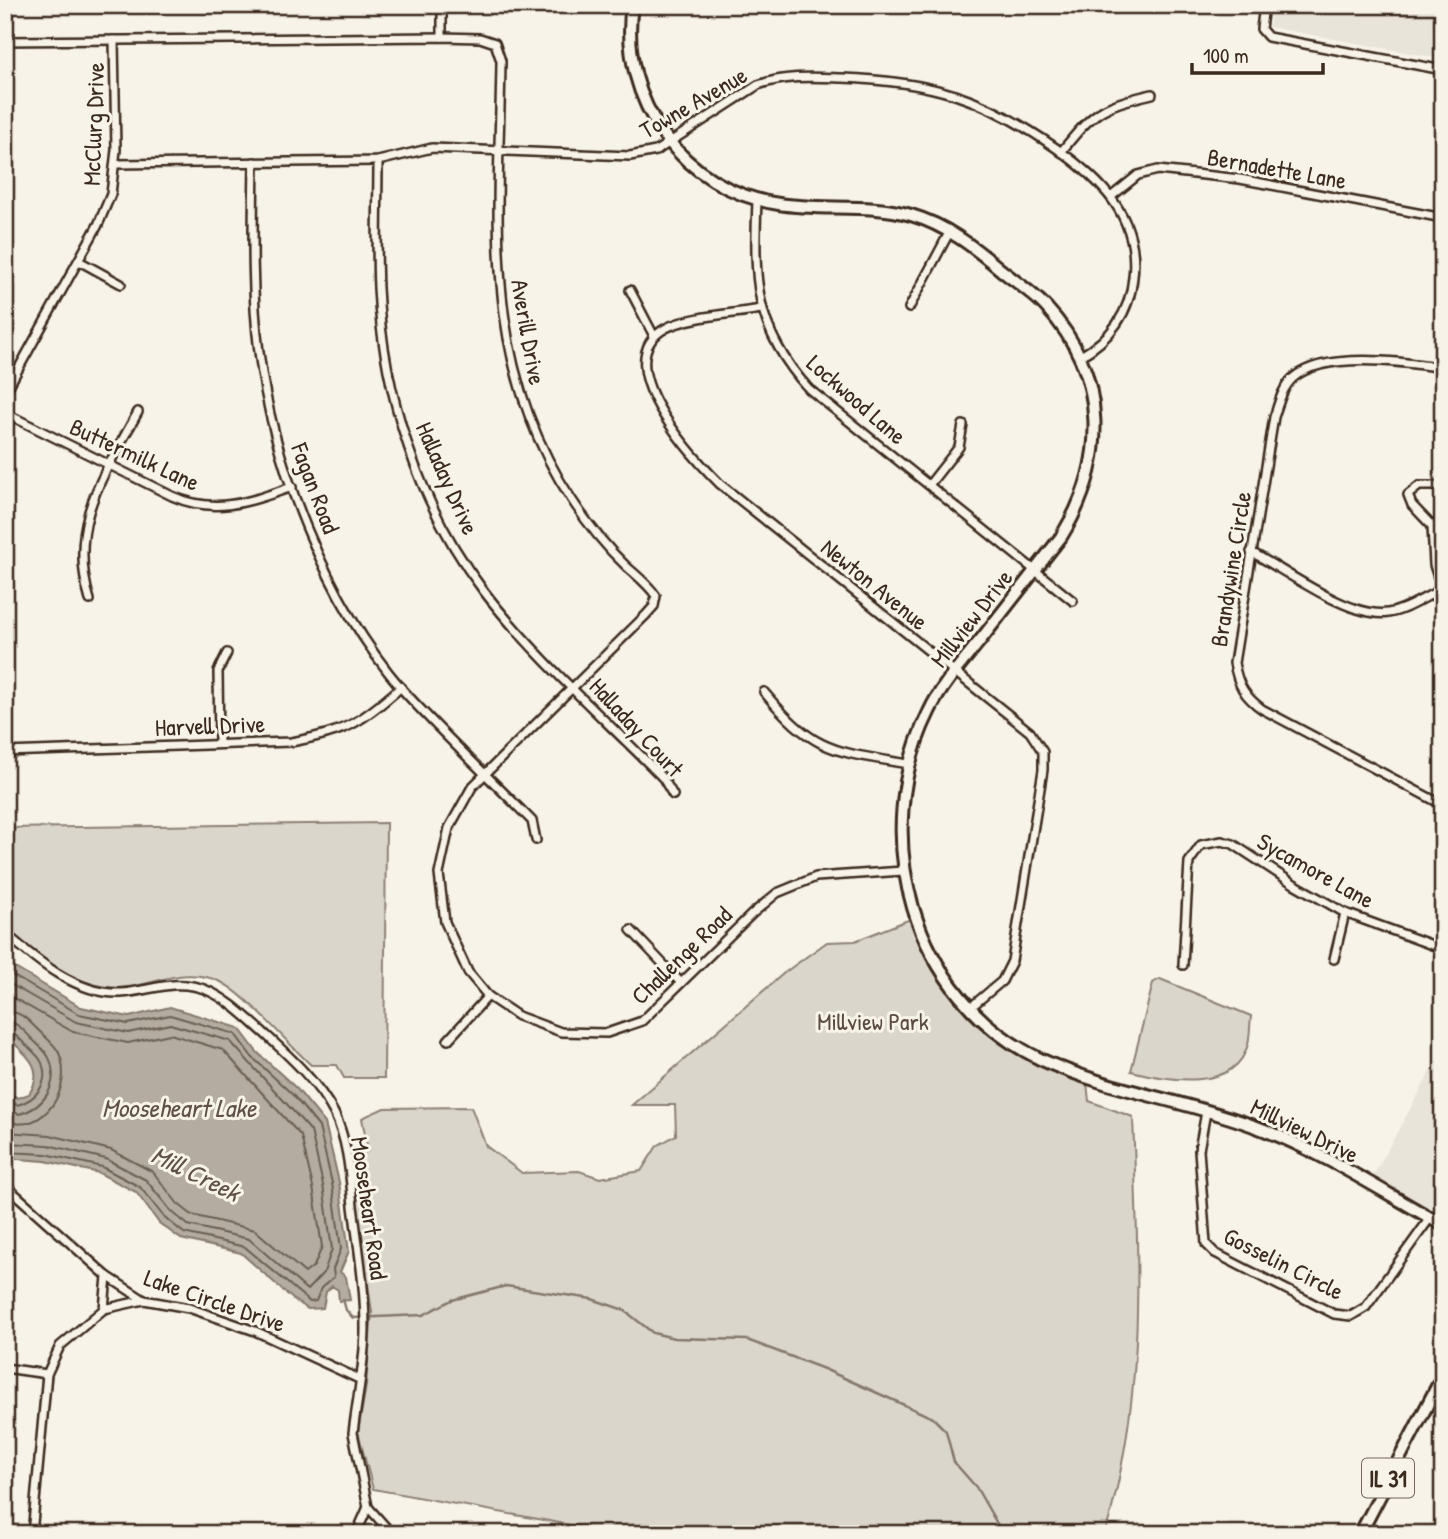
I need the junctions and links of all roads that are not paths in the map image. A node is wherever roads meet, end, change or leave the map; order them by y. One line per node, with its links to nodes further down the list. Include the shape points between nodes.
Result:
1 (442, 5): 4 (street)
2 (632, 5): 9 (street, Millview Drive, via 630,52 638,86)
3 (1264, 5): 7 (street, via 1261,25 1268,37)
4 (442, 37): 5 (street); 10 (street, Averill Drive, via 495,43 501,61)
5 (114, 40): 6 (street); 14 (street, McClurg Drive)
6 (5, 41)
7 (1443, 70)
8 (1152, 94): 11 (street, via 1099,110)
9 (669, 143): 10 (street, Towne Avenue, via 630,156); 11 (street, Towne Avenue, via 758,85 791,76 930,87 986,105); 16 (street, Millview Drive, via 702,174)
10 (500, 151): 12 (street, Towne Avenue, via 432,148); 39 (street, Averill Drive, via 498,280 510,360 522,399 573,502 625,565)
11 (1061, 152): 15 (street, Towne Avenue)
12 (378, 161): 13 (street, Towne Avenue); 45 (street, Halladay Drive, via 378,290 387,369 408,447 442,524 482,589)
13 (254, 162): 14 (street, Towne Avenue); 34 (street, Fagan Road, via 253,263 259,352 272,424)
14 (115, 164): 19 (street, McClurg Drive, via 111,194)
15 (1112, 197): 17 (street, Bernadette Lane, via 1139,175 1158,170 1240,179); 25 (street, Towne Avenue, via 1132,239 1132,289 1113,331)
16 (757, 200): 18 (street, Millview Drive, via 890,211); 23 (street, Lockwood Lane, via 754,263)
17 (1443, 218)
18 (950, 231): 22 (street); 25 (street, Millview Drive, via 1046,307)
19 (79, 261): 20 (street); 27 (street, McClurg Drive)
20 (121, 284)
21 (631, 290): 24 (street)
22 (909, 308)
23 (761, 309): 24 (street, via 674,325); 32 (street, Lockwood Lane, via 780,353 809,389)
24 (654, 336): 44 (street, Newton Avenue, via 644,355 647,380 664,415 700,464)
25 (1080, 358): 38 (street, Millview Drive, via 1095,416 1091,473 1076,513)
26 (1443, 368): 37 (street, Brandywine Circle, via 1406,362 1350,362 1296,376 1281,395 1274,417)
27 (5, 393)
28 (138, 412): 31 (street)
29 (5, 413): 31 (street, Buttermilk Lane)
30 (963, 425): 32 (street, via 959,447)
31 (110, 465): 34 (street, Buttermilk Lane, via 200,506 240,505); 41 (street, via 84,524 82,575)
32 (929, 485): 38 (street, Lockwood Lane)
33 (1443, 486): 36 (street, via 1419,486 1408,495)
34 (292, 487): 46 (street, Fagan Road, via 325,566)
35 (1443, 520): 36 (street)
36 (1432, 526): 40 (street, via 1434,565)
37 (1251, 552): 40 (street, via 1368,613 1396,611); 53 (street, Brandywine Circle, via 1234,663 1246,698)
38 (1036, 570): 42 (street, Lockwood Lane); 44 (street, Millview Drive)
39 (650, 587): 45 (street, Challenge Road, via 656,596 654,606)
40 (1442, 589)
41 (90, 600)
42 (1073, 601)
43 (228, 653): 48 (street, via 218,671)
44 (955, 672): 50 (street, Millview Drive, via 930,709); 64 (street, Newton Avenue, via 1030,732 1038,740 1044,760 1012,961 1002,981)
45 (573, 686): 51 (street, Challenge Road); 52 (street, Halladay Court, via 663,778)
46 (401, 687): 48 (street, Harvell Drive, via 369,715 335,734 291,742); 51 (street, Fagan Road)
47 (764, 692): 50 (street, via 795,728 823,746)
48 (219, 744): 49 (street, Harvell Drive)
49 (5, 752)
50 (908, 764): 55 (street, Millview Drive, via 900,816)
51 (485, 773): 54 (street, Fagan Road, via 532,821); 63 (street, Challenge Road, via 461,803 449,828 439,874 454,946)
52 (673, 795)
53 (1443, 805)
54 (536, 840)
55 (903, 872): 62 (street, Challenge Road, via 816,877 778,893); 64 (street, Millview Drive, via 927,944)
56 (1345, 913): 59 (street, Sycamore Lane); 60 (street); 61 (street, Sycamore Lane, via 1233,844 1210,842 1201,845 1189,862)
57 (631, 930): 62 (street)
58 (5, 933): 76 (street, Mooseheart Road, via 46,966 99,991 121,993 176,984 204,989 234,1006 295,1061 333,1112 345,1145 364,1300)
59 (1443, 949)
60 (1334, 959)
61 (1183, 965)
62 (681, 984): 63 (street, Challenge Road, via 642,1021 607,1033 561,1032 518,1016)
63 (488, 996): 65 (street)
64 (971, 1007): 66 (street, Millview Drive, via 1008,1039 1053,1065 1130,1093)
65 (448, 1040)
66 (1206, 1112): 68 (street, Millview Drive, via 1280,1136); 68 (street, Gosselin Circle, via 1199,1150 1206,1244 1215,1253 1334,1314 1351,1316 1366,1307)
67 (5, 1185): 70 (street, Lake Circle Drive)
68 (1430, 1218): 69 (street, Millview Drive)
69 (1443, 1225)
70 (107, 1276): 71 (street, Lake Circle Drive); 72 (street)
71 (144, 1300): 72 (street); 76 (street, Lake Circle Drive, via 189,1308 255,1331)
72 (104, 1309): 74 (street, via 60,1346)
73 (5, 1368): 74 (street)
74 (47, 1374): 78 (street)
75 (1443, 1375): 81 (street, IL 31)
76 (359, 1379): 77 (street, Mooseheart Road, via 353,1433)
77 (368, 1507): 79 (street); 80 (street)
78 (32, 1534)
79 (356, 1534)
80 (392, 1534)
81 (1360, 1534)

